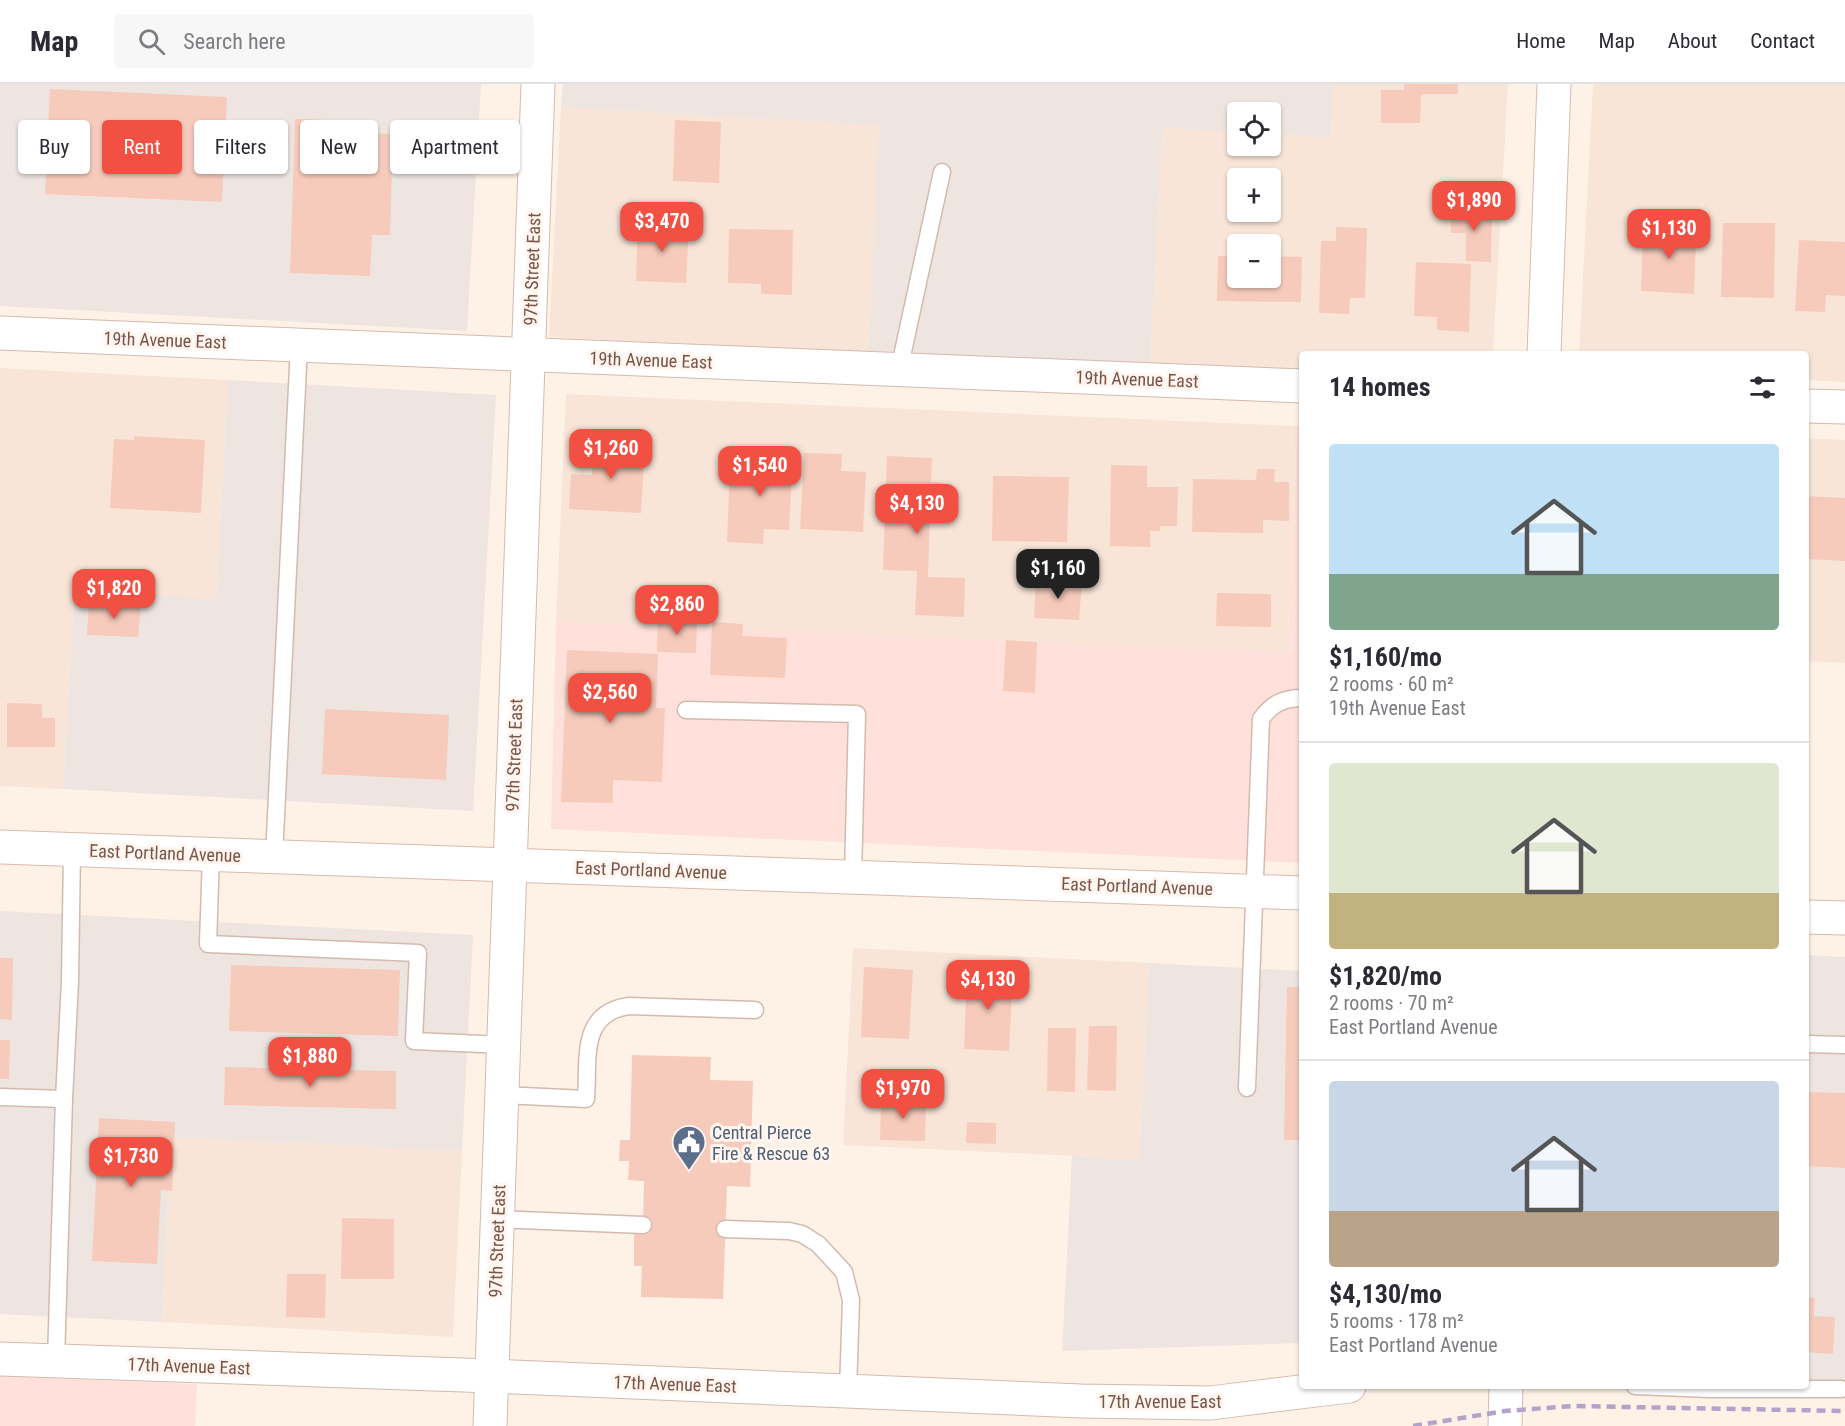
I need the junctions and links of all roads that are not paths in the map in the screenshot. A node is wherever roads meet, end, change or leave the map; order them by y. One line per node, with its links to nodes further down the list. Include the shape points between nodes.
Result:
1 (538, 84): 7 (street, 97th Street East)
2 (1554, 84): 6 (street)
3 (942, 172): 8 (lane)
4 (0, 333): 5 (street, 19th Avenue East)
5 (299, 346): 7 (street, 19th Avenue East); 17 (lane)
6 (1544, 351)
7 (528, 356): 8 (street, 19th Avenue East); 18 (street, 97th Street East)
8 (899, 370): 9 (street, 19th Avenue East)
9 (1299, 386)
10 (1809, 406): 11 (street)
11 (1845, 407)
12 (1299, 698): 20 (lane, via 1276,703 1261,719)
13 (686, 710): 19 (lane, via 857,714)
14 (0, 847): 15 (street, East Portland Avenue)
15 (72, 850): 16 (street, East Portland Avenue); 31 (lane)
16 (211, 855): 17 (street, East Portland Avenue); 26 (lane, via 208,944 418,953 414,1041)
17 (274, 857): 18 (street, East Portland Avenue)
18 (510, 866): 19 (street, East Portland Avenue); 26 (street, 97th Street East)
19 (853, 877): 20 (street, East Portland Avenue)
20 (1255, 890): 21 (street, East Portland Avenue); 28 (lane)
21 (1299, 892)
22 (1809, 917): 23 (street)
23 (1845, 918)
24 (755, 1010): 29 (lane, via 617,1008 602,1016 592,1029 586,1099)
25 (1809, 1044): 27 (lane)
26 (504, 1045): 29 (street, 97th Street East)
27 (1845, 1045)
28 (1247, 1088)
29 (502, 1095): 32 (street, 97th Street East)
30 (0, 1097): 31 (lane)
31 (64, 1100): 36 (lane)
32 (498, 1220): 33 (lane); 37 (street, 97th Street East)
33 (643, 1225)
34 (725, 1228): 42 (lane, via 802,1234 818,1244 844,1272 851,1300)
35 (0, 1359): 36 (street, 17th Avenue East)
36 (56, 1361): 37 (street, 17th Avenue East)
37 (492, 1376): 42 (street, 17th Avenue East); 43 (street, 97th Street East)
38 (1324, 1389): 42 (street, 17th Avenue East, via 1210,1403)
39 (1506, 1389): 44 (street)
40 (1809, 1389): 41 (lane)
41 (1841, 1389)
42 (848, 1391)
43 (490, 1426)
44 (1505, 1426)

